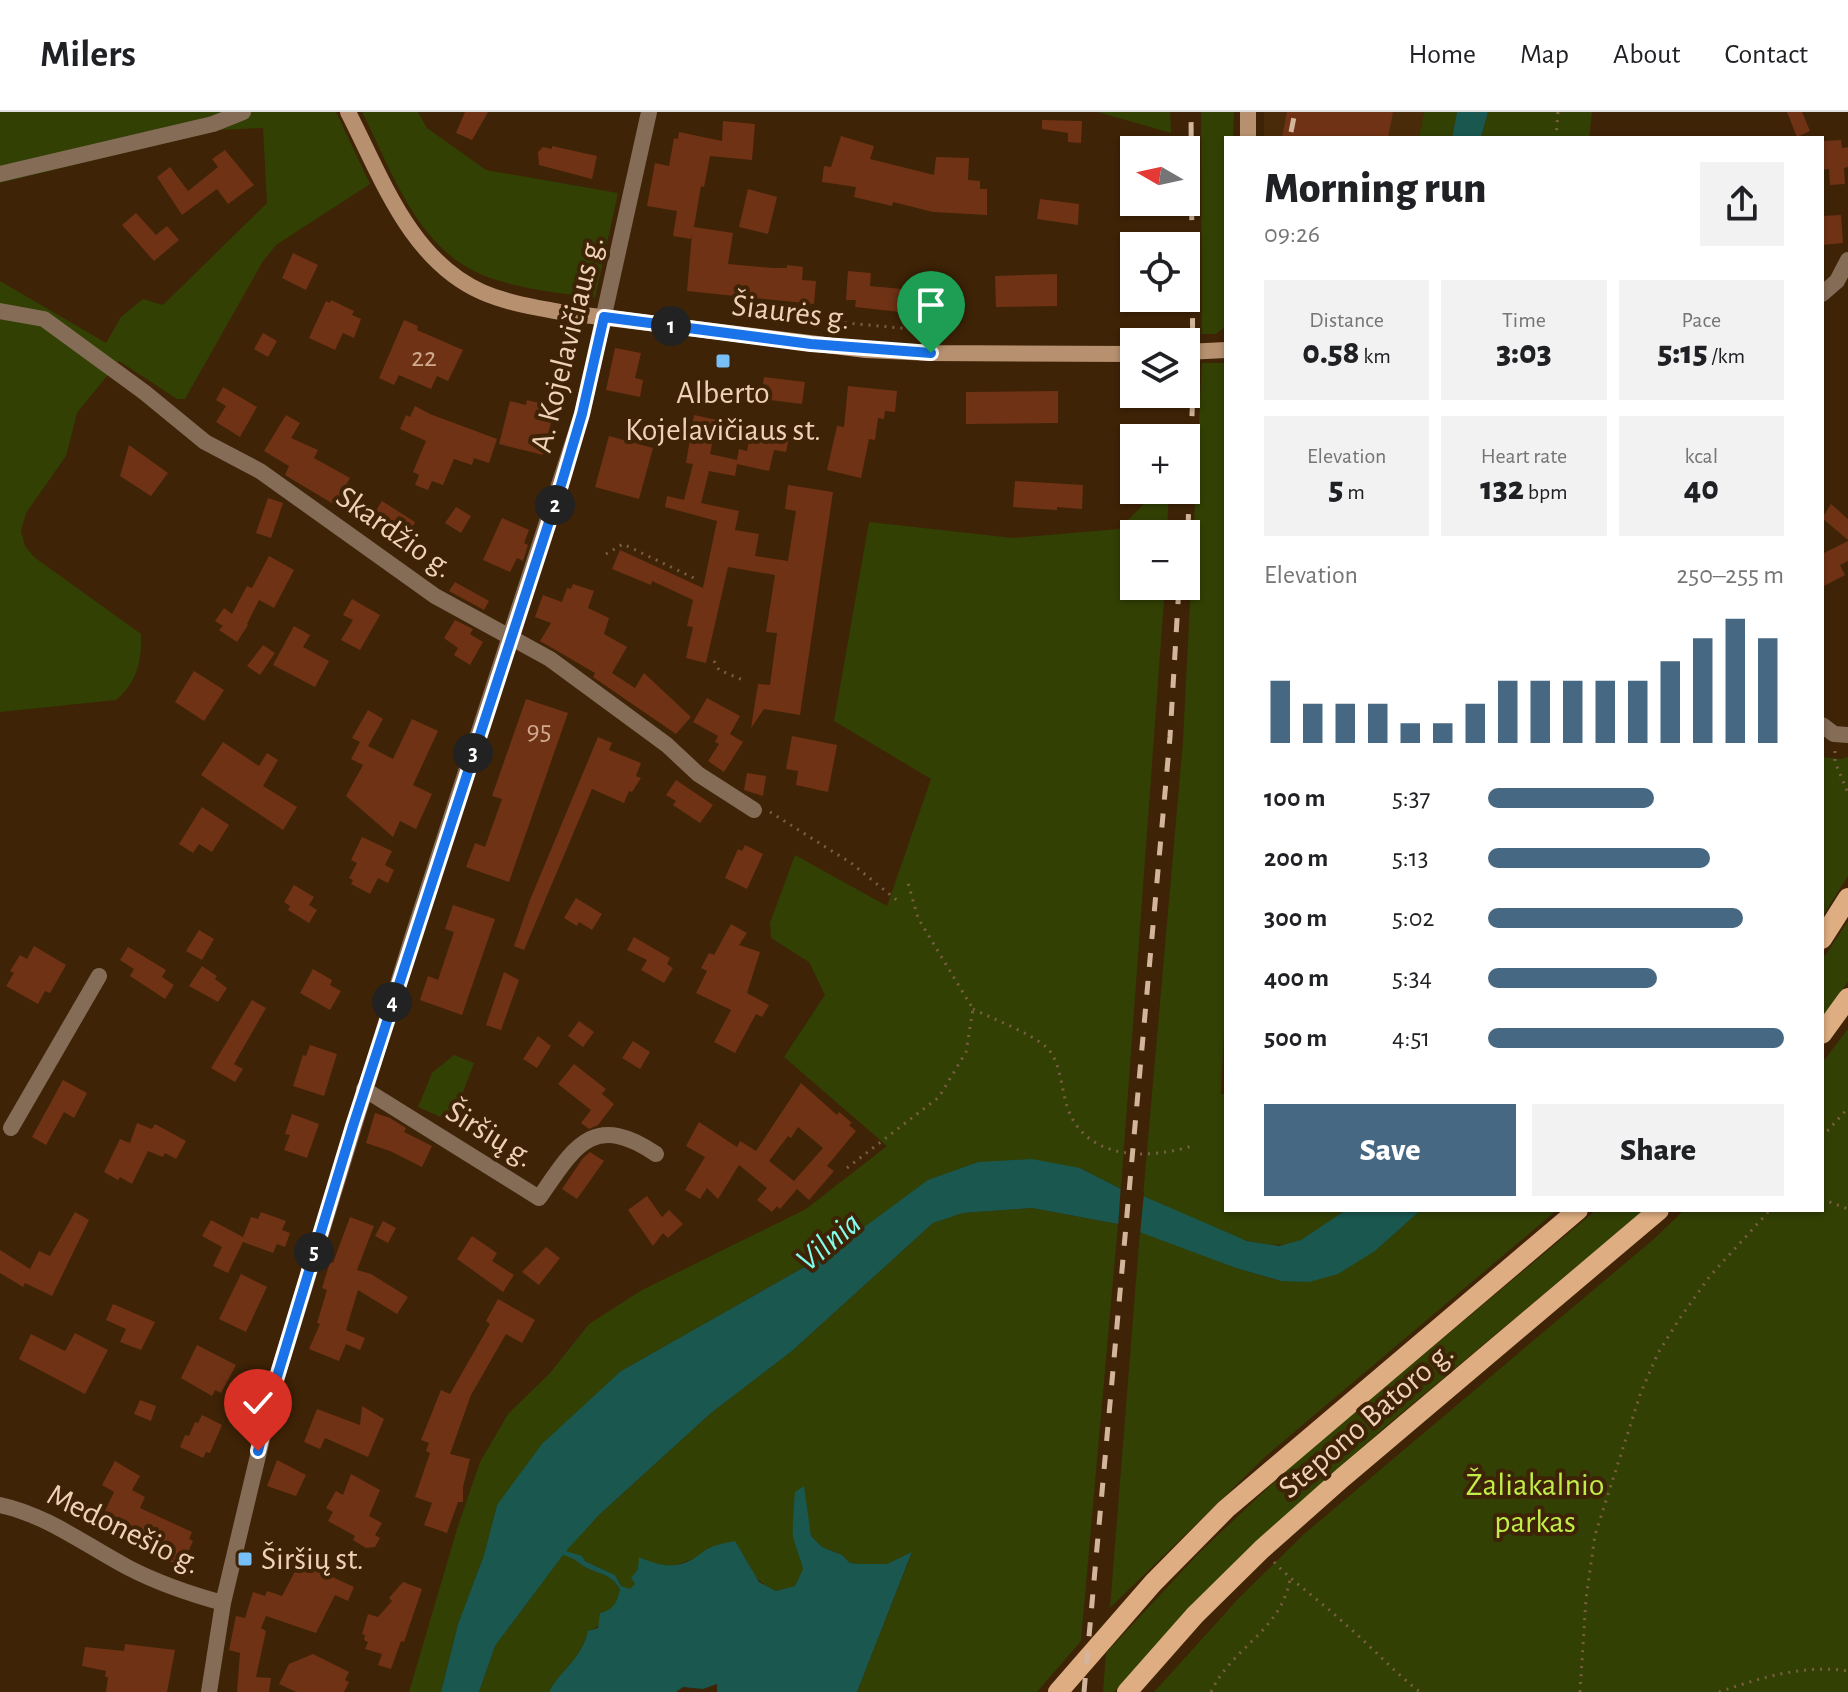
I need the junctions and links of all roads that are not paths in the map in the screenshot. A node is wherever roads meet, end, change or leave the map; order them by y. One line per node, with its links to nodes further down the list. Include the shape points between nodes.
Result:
1 (243, 112): 6 (street, via 213,124)
2 (348, 112): 10 (main road, Šiaurės g., via 414,237 450,273 515,303)
3 (649, 112): 10 (street, A. Kojelavičiaus g.)
4 (1248, 112): 5 (main road)
5 (1248, 136)
6 (0, 174)
7 (1848, 260): 8 (street)
8 (1824, 292)
9 (0, 311): 14 (street, Skardžio g., via 44,319 205,442 260,471 435,596)
10 (604, 317): 13 (main road, Šiaurės g., via 866,350); 14 (street, A. Kojelavičiaus g., via 582,414)
11 (1224, 350): 12 (main road)
12 (1200, 351)
13 (1120, 354)
14 (511, 637): 15 (street, Skardžio g., via 550,659 698,774); 21 (street, A. Kojelavičiaus g.)
15 (756, 807)
16 (1848, 898): 17 (main road)
17 (1824, 936)
18 (99, 976): 22 (street)
19 (1848, 998): 20 (main road)
20 (1824, 1031)
21 (364, 1089): 23 (street, Širšių g., via 539,1198 574,1148 593,1138 627,1137); 27 (street, A. Kojelavičiaus g., via 276,1380)
22 (11, 1128)
23 (656, 1154)
24 (1576, 1212): 29 (main road, Stepono Batoro g., via 1226,1509)
25 (1657, 1212): 30 (main road, Stepono Batoro g., via 1262,1549)
26 (0, 1505): 27 (street, Medonešio g., via 44,1520 171,1588)
27 (223, 1603): 28 (street, A. Kojelavičiaus g.)
28 (209, 1692)
29 (1058, 1692)
30 (1127, 1692)

